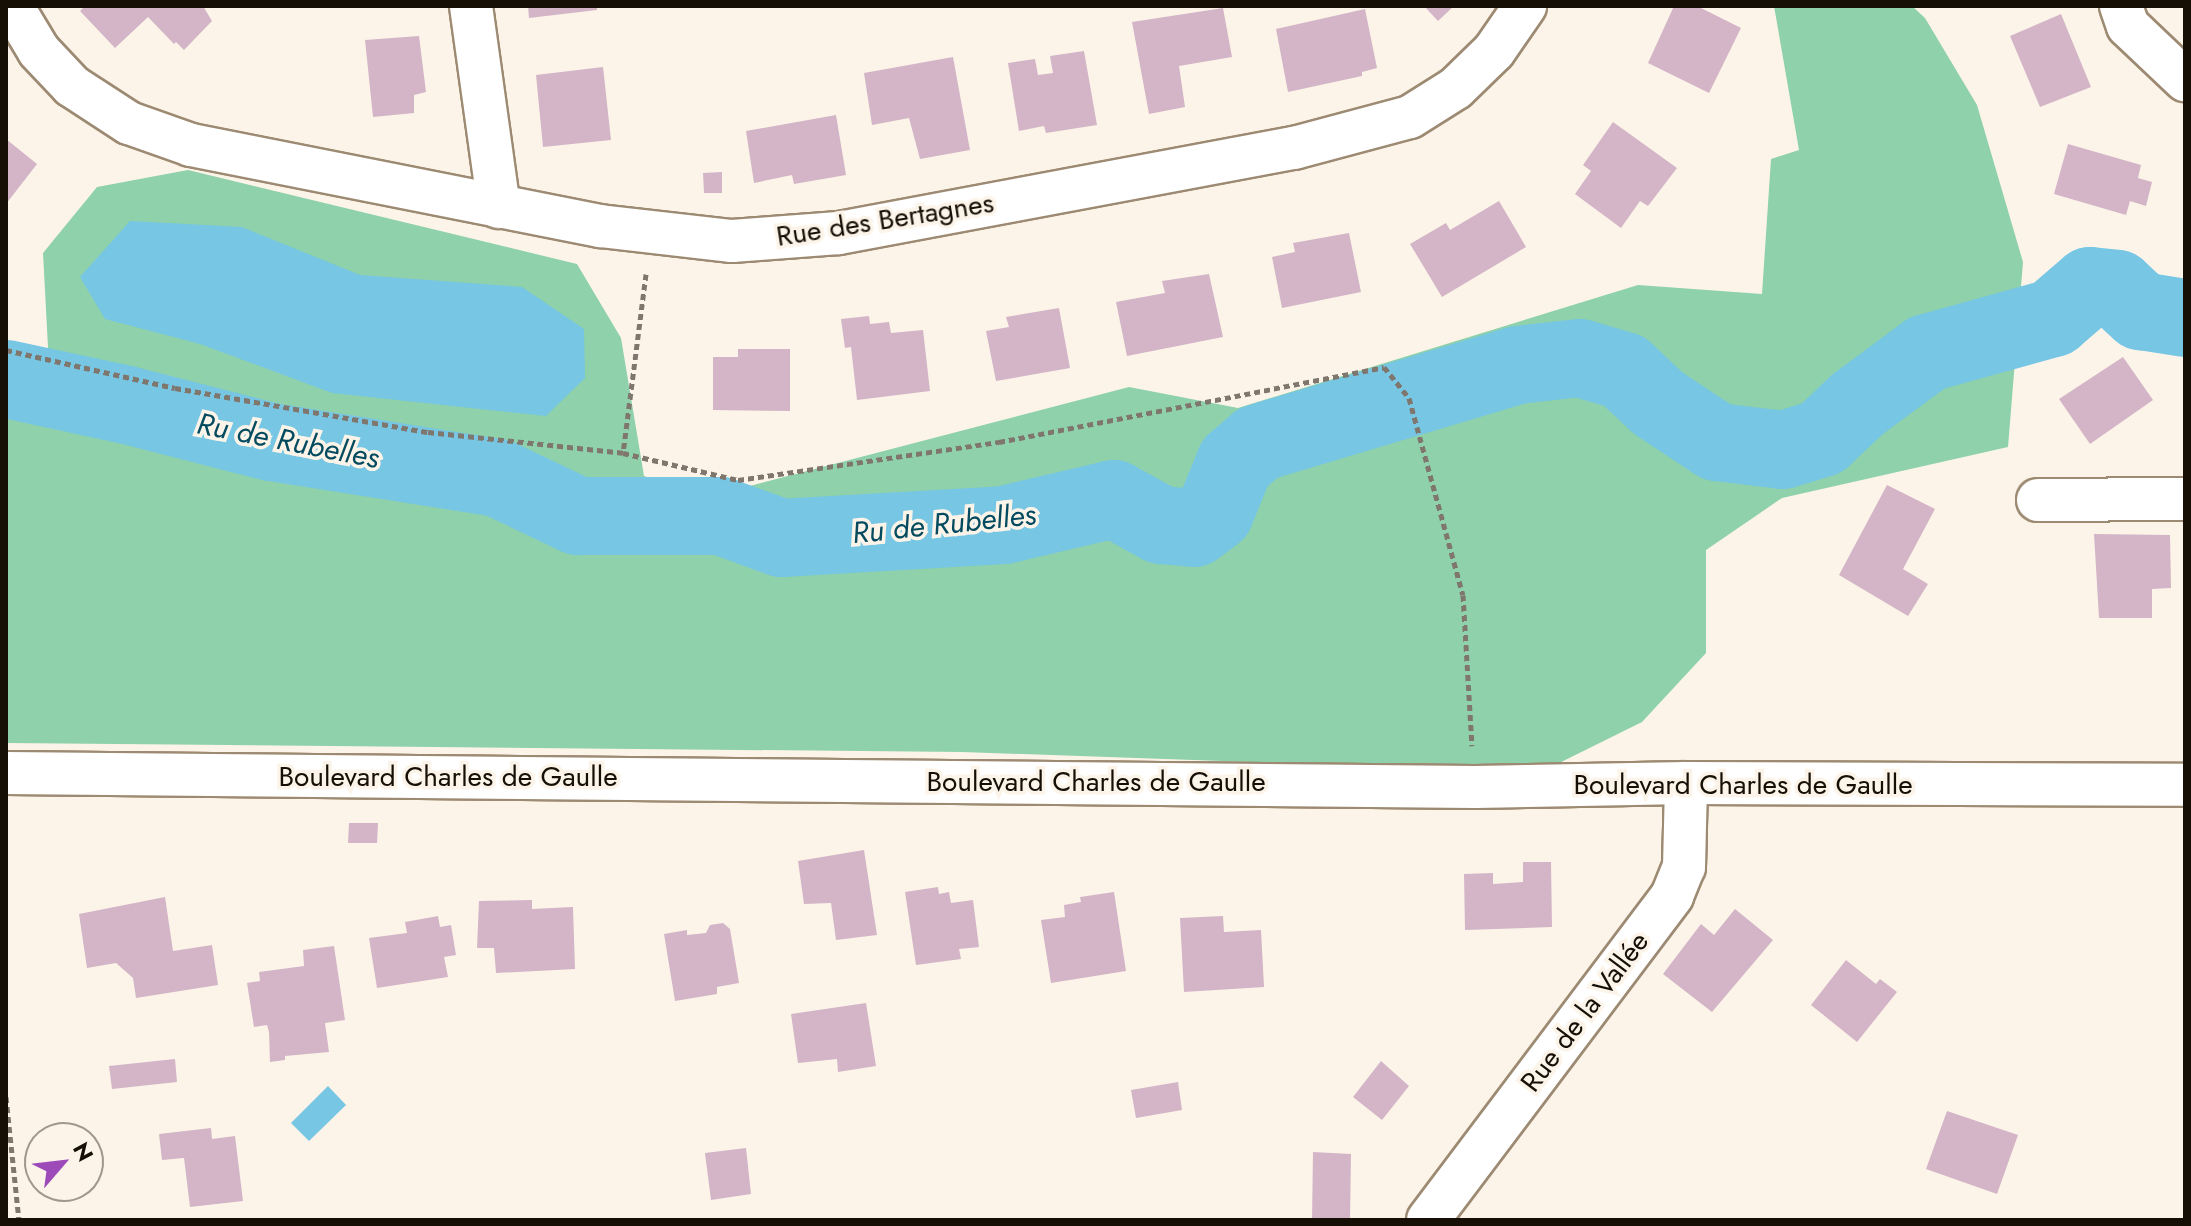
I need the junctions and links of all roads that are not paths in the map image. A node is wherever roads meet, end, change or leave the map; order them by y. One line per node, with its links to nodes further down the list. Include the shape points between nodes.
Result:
1 (12, 6): 6 (street, Rue des Bertagnes, via 39,51 72,86 129,123 191,145)
2 (471, 6): 6 (street)
3 (1525, 6): 6 (street, Rue des Bertagnes, via 1494,51 1466,79 1410,117 1294,148 839,233 732,241)
4 (2121, 6): 5 (street, via 2128,26)
5 (2185, 80)
6 (499, 207)
7 (2185, 499): 8 (street)
8 (2038, 500)
9 (6, 773): 10 (street, Boulevard Charles de Gaulle, via 1475,787)
10 (1686, 783): 11 (street, Boulevard Charles de Gaulle); 12 (street, Rue de la Vallée, via 1684,867 1672,896)
11 (2185, 785)
12 (1428, 1220)

